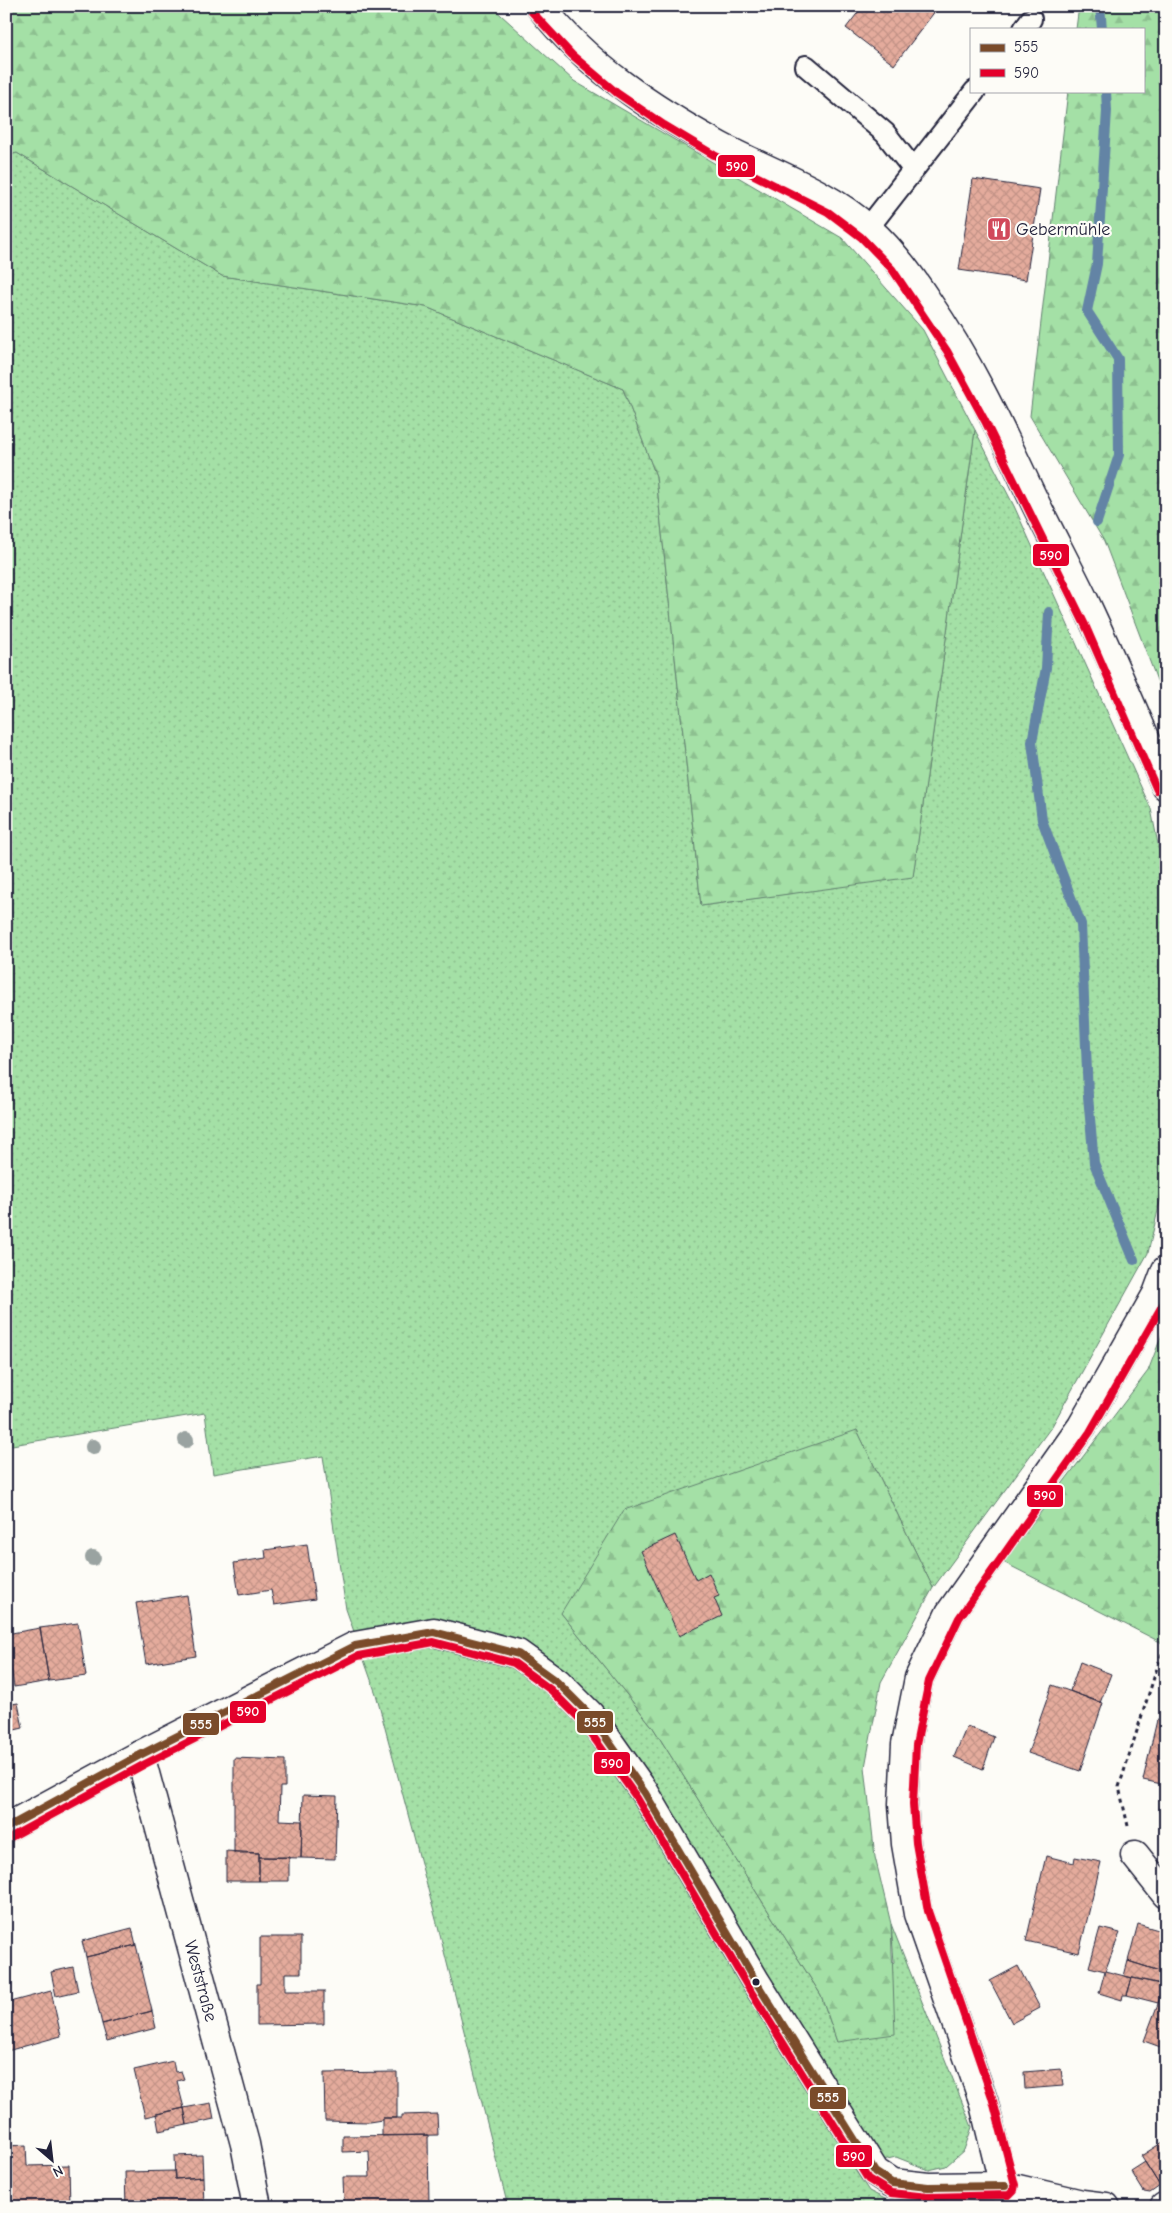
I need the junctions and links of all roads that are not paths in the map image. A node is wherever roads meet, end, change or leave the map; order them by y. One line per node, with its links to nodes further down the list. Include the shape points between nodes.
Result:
1 (540, 6): 5 (street, via 591,61 639,98 719,146 839,205)
2 (806, 66): 4 (lane, via 885,133)
3 (974, 92): 4 (lane)
4 (914, 170): 5 (lane)
5 (868, 228): 6 (street, via 892,252 915,283 950,335 987,402 1084,600)
6 (1166, 786)
7 (1166, 1270): 12 (street, via 1156,1294 1082,1426 950,1613 919,1678 906,1744 906,1844 918,1914 984,2100)
8 (140, 1755): 9 (street); 12 (street, via 355,1646 434,1632 518,1654 557,1682 590,1715 645,1793 756,1982 875,2172 892,2183); 13 (street, Weststraße, via 244,2144)
9 (6, 1828)
10 (1135, 1855): 11 (street)
11 (1166, 1894)
12 (1007, 2196): 14 (street)
13 (256, 2207)
14 (1106, 2207)

